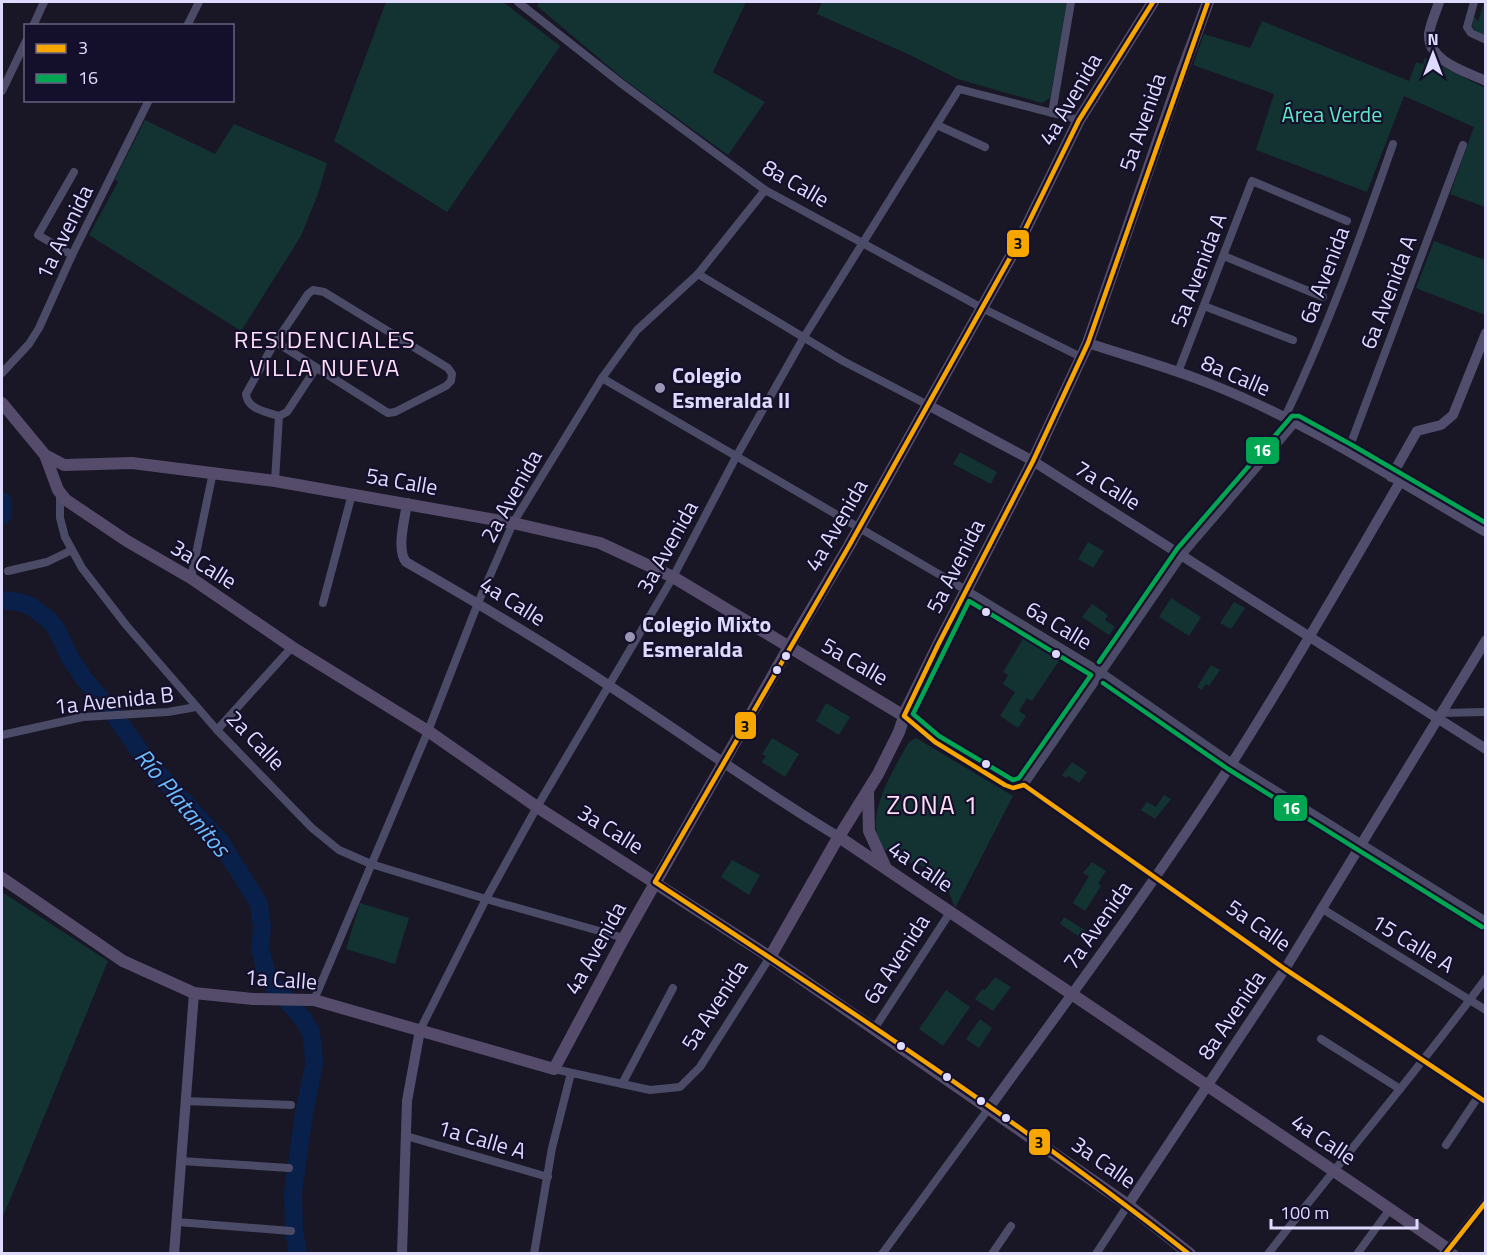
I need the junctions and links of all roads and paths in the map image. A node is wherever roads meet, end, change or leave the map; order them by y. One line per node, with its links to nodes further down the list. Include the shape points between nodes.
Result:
1 (44, 2): 10 (street)
2 (199, 2): 11 (street)
3 (518, 2): 9 (street, 8a Calle)
4 (1071, 2): 17 (street)
5 (1153, 2): 18 (main road, 4a Avenida)
6 (1208, 2): 37 (main road, 5a Avenida)
7 (1438, 2): 14 (main road, via 1429,34 1435,53)
8 (1474, 2): 12 (street, via 1467,27)
9 (527, 4): 24 (street, 8a Calle, via 622,84)
10 (34, 24)
11 (188, 24)
12 (1485, 40)
13 (24, 45): 15 (street)
14 (1485, 81)
15 (2, 92)
16 (148, 102): 27 (street, 1a Avenida)
17 (1052, 113): 18 (street); 19 (street, 3a Avenida, via 959,89)
18 (1079, 120): 32 (main road, 4a Avenida)
19 (937, 125): 22 (street); 26 (street, 3a Avenida)
20 (1393, 144): 46 (street, 6a Avenida, via 1364,227)
21 (1463, 146): 48 (street, 6a Avenida A)
22 (985, 147)
23 (74, 172): 27 (street, via 38,236)
24 (765, 190): 26 (street, 8a Calle); 29 (street, 2a Avenida)
25 (1347, 221): 28 (street, 5a Avenida A, via 1252,181)
26 (863, 243): 32 (street, 8a Calle); 34 (street, 3a Avenida)
27 (72, 255): 41 (street, 1a Avenida, via 39,328)
28 (1224, 256): 30 (street); 31 (street, 5a Avenida A)
29 (698, 274): 34 (street, 7a Calle); 42 (street, 2a Avenida, via 637,330)
30 (1323, 297)
31 (1204, 306): 35 (street); 40 (street, 5a Avenida A)
32 (982, 308): 38 (street, 8a Calle); 44 (main road, 4a Avenida)
33 (1485, 333): 54 (main road, 7a Avenida, via 1453,415 1441,425 1414,434)
34 (804, 337): 44 (street, 7a Calle); 50 (street, 3a Avenida)
35 (1293, 340)
36 (276, 342): 39 (street); 39 (street, via 314,290 324,292 452,374 446,386 395,412 384,412); 45 (street, via 246,397 251,406)
37 (1088, 344): 38 (main road, 5a Avenida); 40 (main road, 8a Calle)
38 (1081, 357): 51 (main road, 5a Avenida)
39 (316, 368): 45 (street, via 287,412)
40 (1178, 372): 46 (main road, 8a Calle)
41 (2, 373)
42 (602, 378): 50 (street, 6a Calle); 60 (street, 2a Avenida)
43 (2, 403): 49 (main road, 2a Calle)
44 (928, 405): 51 (main road, 7a Calle); 61 (main road, 4a Avenida)
45 (279, 416): 55 (street)
46 (1285, 417): 47 (main road, 8a Calle)
47 (1295, 423): 48 (main road, 8a Calle); 64 (street)
48 (1348, 451): 54 (main road, 8a Calle)
49 (45, 455): 52 (main road, 5a Calle); 56 (main road, 2a Calle)
50 (736, 457): 61 (street, 6a Calle); 66 (street, 3a Avenida)
51 (1033, 461): 64 (main road, 7a Calle); 68 (main road, 5a Avenida)
52 (64, 465): 53 (main road, 5a Calle, via 132,463); 56 (main road)
53 (213, 472): 55 (main road, 5a Calle); 67 (street)
54 (1395, 480): 62 (main road, 8a Calle); 71 (main road, 7a Avenida)
55 (275, 481): 57 (main road, 5a Calle)
56 (56, 482): 58 (main road, 2a Calle)
57 (352, 494): 59 (main road, 5a Calle); 69 (street)
58 (60, 495): 63 (street, 2a Calle, via 62,529); 67 (main road, 3a Calle)
59 (407, 503): 60 (main road, 5a Calle); 70 (main road, 4a Calle, via 401,549 404,560)
60 (513, 522): 66 (main road, 5a Calle, via 600,543); 70 (street, 2a Avenida)
61 (859, 527): 68 (street, 6a Calle); 74 (main road, 4a Avenida)
62 (1485, 532)
63 (72, 550): 65 (street, via 47,562); 77 (street, 2a Calle, via 126,625)
64 (1182, 554): 71 (main road, 7a Calle); 75 (street)
65 (8, 571)
66 (673, 577): 74 (main road, 5a Calle); 76 (street, 3a Avenida)
67 (191, 578): 73 (main road, 3a Calle)
68 (966, 590): 75 (street, 6a Calle); 79 (main road, 5a Avenida)
69 (323, 603)
70 (478, 603): 76 (main road, 4a Calle); 82 (street, 2a Avenida)
71 (1309, 637): 80 (main road, 7a Calle); 86 (main road, 7a Avenida)
72 (1485, 640): 80 (main road, 8a Avenida)
73 (292, 647): 81 (street); 82 (main road, 3a Calle)
74 (789, 647): 79 (main road, 5a Calle); 85 (main road, 4a Avenida)
75 (1101, 672): 86 (street, 6a Calle); 87 (street)
76 (608, 685): 85 (main road, 4a Calle); 89 (street, 3a Avenida)
77 (196, 707): 81 (street, 2a Calle); 83 (street, 1a Avenida B, via 83,717)
78 (1485, 712): 80 (street)
79 (904, 716): 87 (street, 5a Calle, via 935,742 1005,785); 88 (main road, 5a Avenida)
80 (1440, 716): 84 (main road, 7a Calle); 91 (main road, 8a Avenida)
81 (217, 730): 92 (street, 2a Calle, via 312,828 339,850)
82 (428, 731): 89 (main road, 3a Calle); 92 (street, 2a Avenida)
83 (2, 735)
84 (1485, 749)
85 (723, 763): 90 (main road, 4a Calle); 96 (main road, 4a Avenida)
86 (1232, 763): 91 (street, 6a Calle); 94 (main road, 7a Avenida)
87 (1024, 785): 94 (street, 5a Calle)
88 (868, 792): 90 (main road, 5a Avenida); 93 (main road, via 869,831)
89 (537, 807): 96 (main road, 3a Calle); 97 (street, 3a Avenida)
90 (839, 837): 93 (main road, 4a Calle); 102 (main road, 5a Avenida)
91 (1362, 844): 98 (main road, 8a Avenida); 100 (street, 6a Calle)
92 (371, 864): 97 (street, 2a Calle); 109 (street, 2a Avenida)
93 (885, 867): 99 (main road, 4a Calle)
94 (1155, 877): 103 (street, 5a Calle); 107 (main road, 7a Avenida)
95 (2, 878): 106 (main road, 1a Calle, via 123,961)
96 (656, 882): 101 (main road, 4a Avenida); 102 (main road, 3a Calle)
97 (486, 899): 101 (street, 2a Calle); 112 (street, 3a Avenida)
98 (1321, 908): 103 (main road, 8a Avenida); 108 (street, 15 Calle A)
99 (951, 911): 107 (main road, 4a Calle); 111 (street, 6a Avenida)
100 (1485, 921)
101 (624, 938): 115 (main road, 4a Avenida)
102 (770, 957): 111 (main road, 3a Calle); 120 (street, 5a Avenida, via 700,1067 680,1087)
103 (1285, 969): 114 (street, 5a Calle); 118 (main road, 8a Avenida)
104 (1485, 978): 108 (street)
105 (673, 988): 117 (street)
106 (194, 993): 109 (main road, 1a Calle); 122 (main road)
107 (1072, 995): 118 (main road, 4a Calle); 125 (main road, 7a Avenida)
108 (1470, 999): 110 (street, 15 Calle A); 114 (street)
109 (314, 1000): 112 (main road, 1a Calle)
110 (1485, 1010)
111 (874, 1029): 125 (main road, 3a Calle)
112 (420, 1030): 115 (main road, 1a Calle); 126 (main road, via 407,1101)
113 (1321, 1040): 119 (street)
114 (1424, 1061): 119 (street); 121 (street, 5a Calle)
115 (554, 1069): 116 (street, 1a Calle)
116 (571, 1073): 117 (street, 1a Calle); 131 (street)
117 (622, 1084): 120 (street, 1a Calle)
118 (1207, 1086): 130 (main road, 4a Calle); 133 (main road, 8a Avenida)
119 (1400, 1089): 130 (street)
120 (650, 1090)
121 (1478, 1097): 123 (street, 5a Calle); 127 (street)
122 (185, 1101): 124 (street); 128 (main road)
123 (1485, 1102)
124 (291, 1105)
125 (989, 1108): 133 (main road, 3a Calle); 142 (street, 7a Avenida)
126 (406, 1136): 131 (street, 1a Calle A); 140 (main road)
127 (1446, 1144)
128 (181, 1161): 129 (street); 135 (main road)
129 (289, 1168)
130 (1334, 1170): 134 (main road, 4a Calle); 146 (street)
131 (548, 1177): 141 (street)
132 (1485, 1201): 138 (street)
133 (1128, 1205): 144 (street, 8a Avenida); 145 (main road, 3a Calle)
134 (1390, 1209): 138 (main road, 4a Calle); 147 (street)
135 (177, 1222): 137 (street); 139 (main road)
136 (1011, 1227): 143 (street)
137 (291, 1231)
138 (1449, 1252)
139 (174, 1254)
140 (402, 1254)
141 (534, 1254)
142 (882, 1254)
143 (992, 1254)
144 (1096, 1254)
145 (1190, 1254)
146 (1268, 1254)
147 (1357, 1254)

